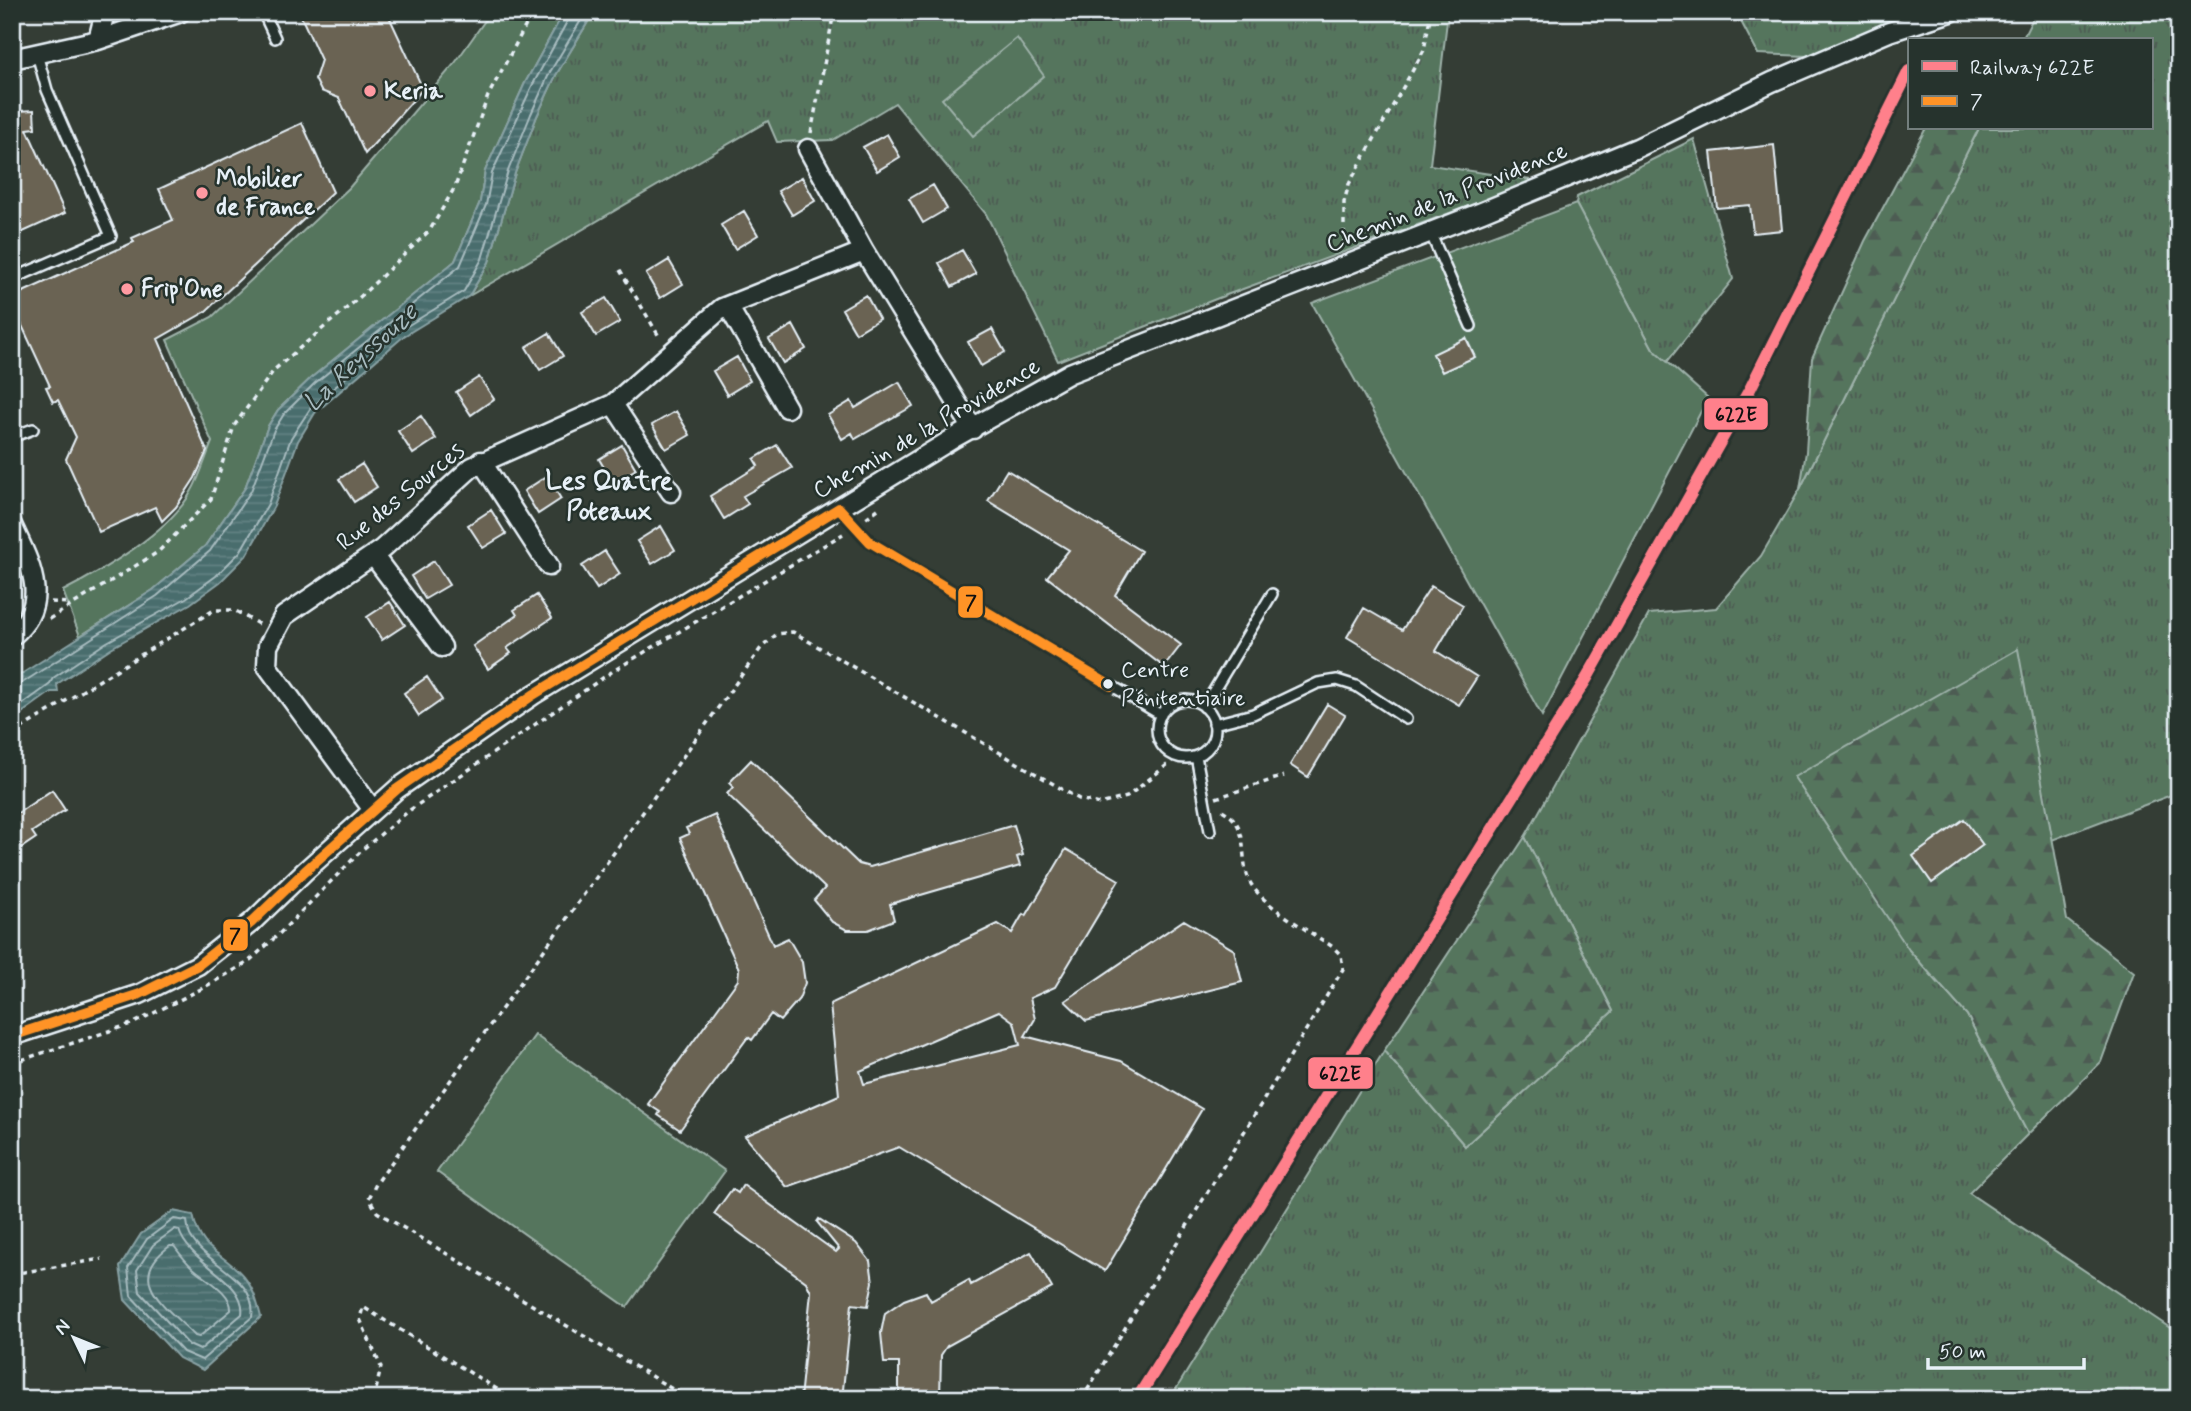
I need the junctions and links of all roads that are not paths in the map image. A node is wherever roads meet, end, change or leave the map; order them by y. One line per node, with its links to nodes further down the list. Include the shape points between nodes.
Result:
1 (105, 12): 6 (street)
2 (181, 12): 6 (street)
3 (263, 12): 5 (lane)
4 (1951, 12): 10 (street, Chemin de la Providence, via 1889,32 1772,82 1637,148)
5 (275, 38)
6 (98, 40): 7 (street)
7 (37, 54): 8 (street); 12 (lane, via 47,90 111,236)
8 (12, 59)
9 (808, 149): 11 (street)
10 (1430, 232): 14 (lane); 18 (street, Chemin de la Providence, via 1070,373)
11 (864, 251): 13 (street, Rue des Sources); 18 (street)
12 (12, 279)
13 (729, 306): 15 (street, Rue des Sources); 16 (street)
14 (1471, 326)
15 (613, 404): 20 (street, Rue des Sources); 21 (street)
16 (787, 408)
17 (33, 429): 19 (lane)
18 (973, 429): 22 (street, Chemin de la Providence)
19 (12, 437)
20 (481, 461): 24 (street, Rue des Sources); 25 (street)
21 (671, 492)
22 (839, 508): 30 (lane, via 870,542); 34 (street, Chemin de la Providence, via 533,695)
23 (12, 525): 27 (street, via 36,580 30,613)
24 (373, 555): 28 (street); 34 (street, Rue des Sources, via 284,616 268,646 267,666)
25 (549, 566)
26 (1272, 594): 29 (lane)
27 (12, 636)
28 (442, 647)
29 (1204, 707): 30 (lane, via 1176,702); 32 (lane)
30 (1161, 715): 33 (lane, via 1157,732 1163,748 1177,757)
31 (1406, 719): 32 (lane, via 1356,686 1337,681 1318,683 1253,715)
32 (1214, 724): 33 (lane, via 1211,743)
33 (1196, 756): 35 (lane)
34 (373, 810): 36 (street, Chemin de la Providence, via 252,922 198,965 140,994)
35 (1210, 831)
36 (12, 1035)

